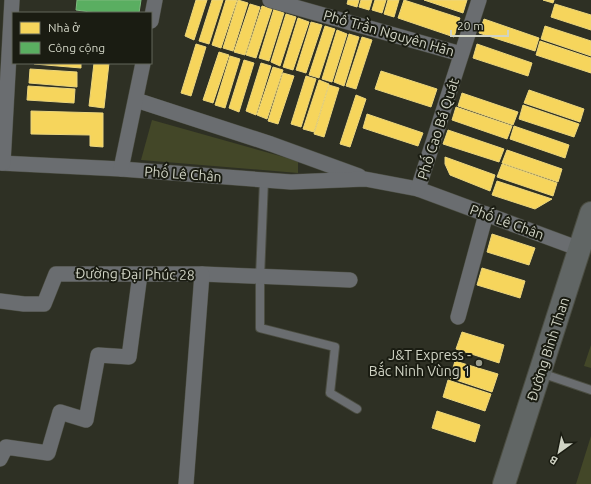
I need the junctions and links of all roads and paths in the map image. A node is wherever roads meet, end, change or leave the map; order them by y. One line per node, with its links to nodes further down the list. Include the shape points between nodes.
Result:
1 (12, 0): 6 (street)
2 (155, 0): 5 (street)
3 (270, 0): 7 (street, Phố Trần Nguyên Hãn)
4 (479, 0): 7 (street, Phố Cao Bá Quát)
5 (152, 16)
6 (8, 32): 10 (street)
7 (462, 54): 14 (street, Phố Cao Bá Quát)
8 (143, 64): 9 (street)
9 (136, 100): 11 (street); 12 (street, Phố Lê Chân, via 271,144)
10 (1, 163): 11 (street, Phố Lê Chân)
11 (121, 169): 13 (street, Phố Lê Chân)
12 (365, 179): 13 (street, Phố Lê Chân, via 291,182); 14 (street, Phố Lê Chân)
13 (264, 180): 20 (lane)
14 (418, 189): 16 (street, Phố Lê Chân)
15 (591, 213): 17 (street, Đường Bình Than)
16 (486, 214): 17 (street, Phố Lê Chân); 23 (street)
17 (580, 248): 24 (street, Đường Bình Than)
18 (140, 274): 19 (street, Đường Đại Phúc 28); 22 (street, Đường Đại Phúc 28, via 56,274 44,304); 27 (street, via 129,357 98,355 86,420 60,412 48,453 6,447)
19 (202, 274): 20 (street); 28 (street, Đường Đại Phúc 28)
20 (260, 277): 21 (street); 26 (lane, via 260,328 335,347 330,393)
21 (350, 280)
22 (0, 301)
23 (458, 318)
24 (540, 372): 25 (lane); 29 (street, Đường Bình Than)
25 (591, 390)
26 (357, 409)
27 (0, 459)
28 (186, 484)
29 (504, 484)

